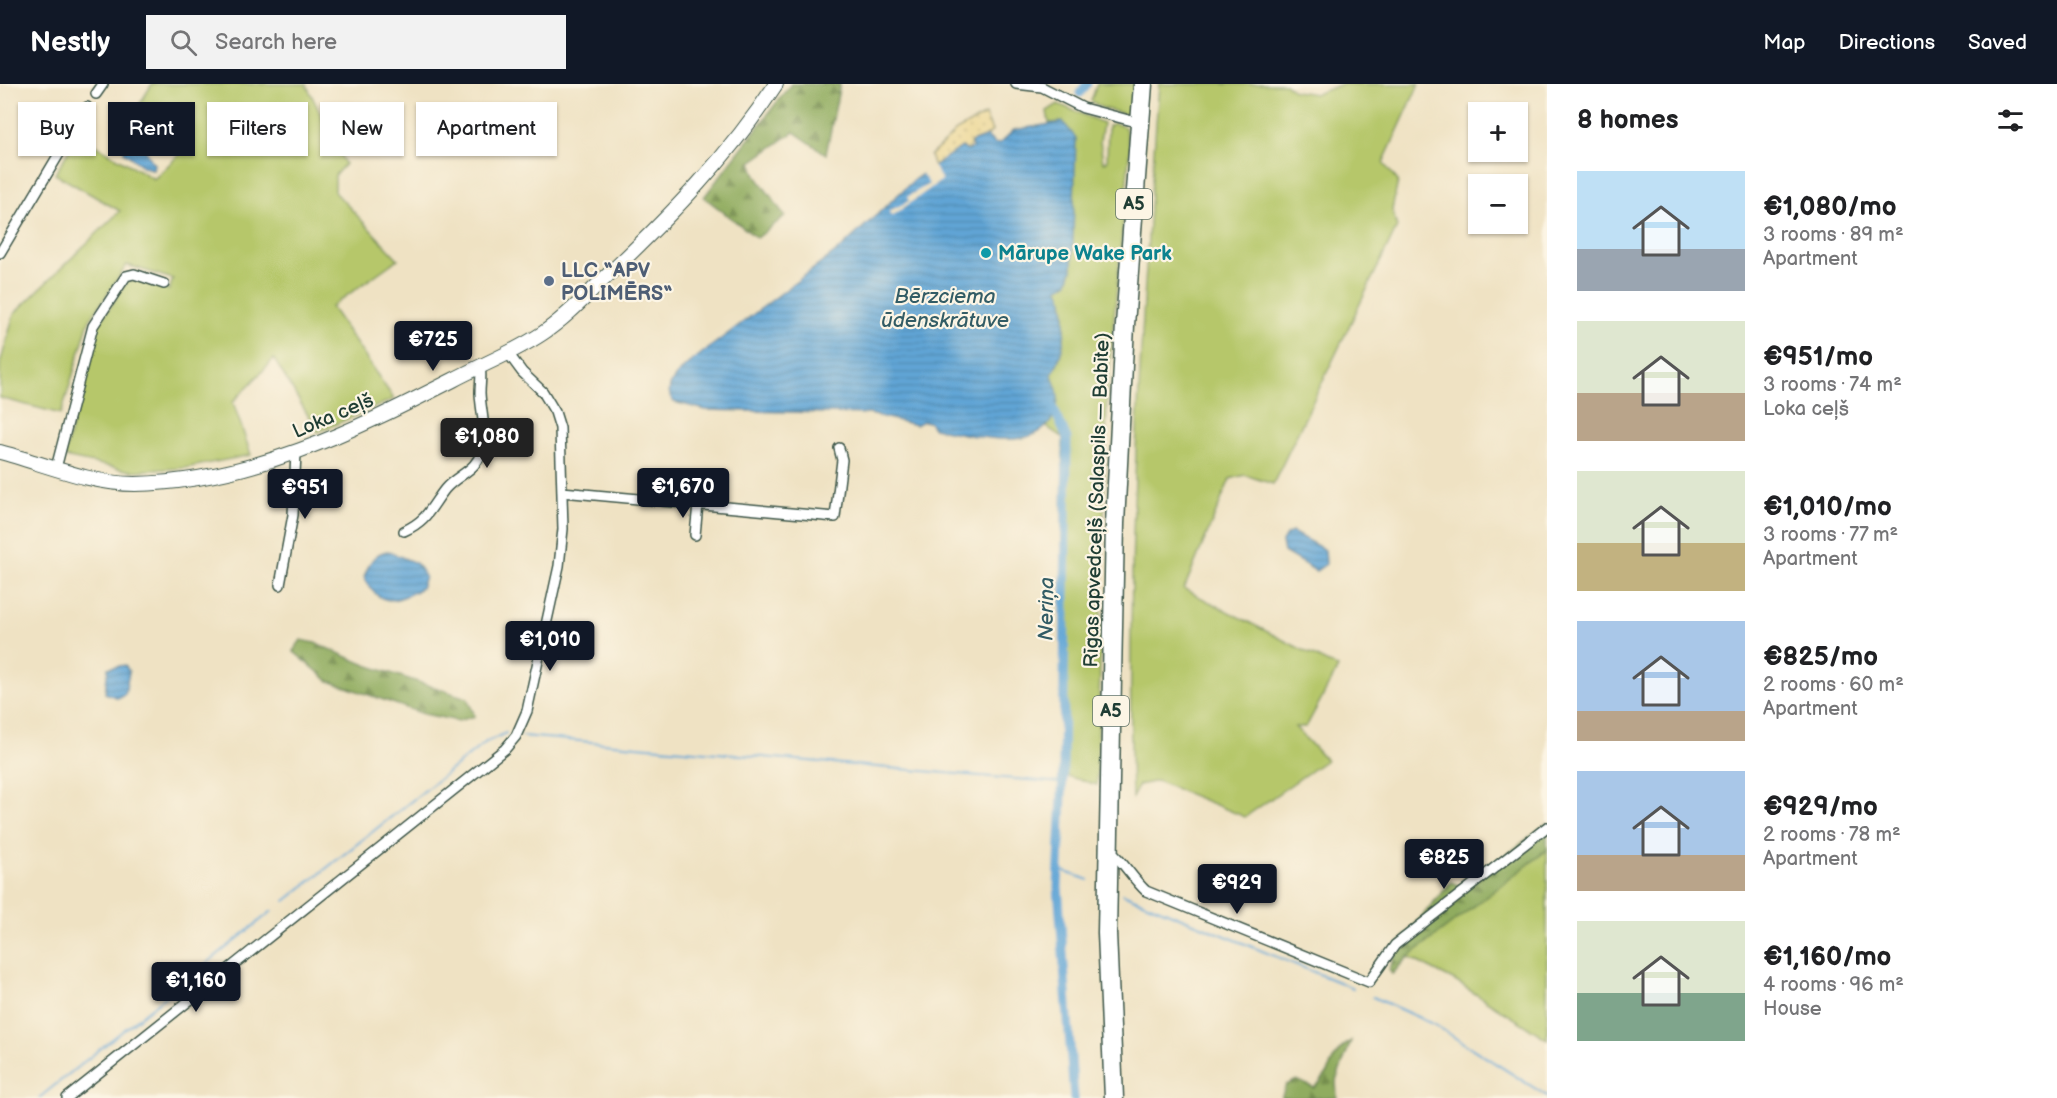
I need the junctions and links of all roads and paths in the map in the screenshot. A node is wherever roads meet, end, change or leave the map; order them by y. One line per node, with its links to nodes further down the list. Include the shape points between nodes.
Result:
1 (103, 84): 5 (street)
2 (776, 84): 10 (main road, Loka ceļš, via 717,166 682,204 564,316)
3 (1016, 84): 6 (street, via 1042,87 1083,108)
4 (1143, 84): 6 (highway, Rīgas apvedceļš (Salaspils — Babīte) / A5)
5 (96, 94)
6 (1140, 123): 22 (highway, Rīgas apvedceļš (Salaspils — Babīte) / A5, via 1115,524)
7 (58, 156): 8 (street)
8 (0, 253)
9 (164, 284): 15 (street, via 134,274 126,276 93,326)
10 (508, 353): 11 (main road, Loka ceļš); 16 (street, via 555,411 560,428)
11 (480, 366): 14 (main road, Loka ceļš, via 354,430); 18 (street, via 483,451 474,465 446,488 421,524)
12 (839, 448): 17 (street, via 842,459 835,521)
13 (0, 452): 15 (main road, Loka ceļš)
14 (296, 453): 15 (main road, Loka ceļš, via 183,481 132,484); 20 (street, via 293,515)
15 (56, 468)
16 (562, 492): 17 (street); 23 (street, via 559,566 526,711 516,736 505,749)
17 (698, 504): 19 (street)
18 (404, 531)
19 (695, 535)
20 (280, 585)
21 (1547, 827): 22 (street, via 1395,945 1369,982 1146,891 1123,861)
22 (1108, 850): 24 (highway, Rīgas apvedceļš (Salaspils — Babīte) / A5, via 1107,933)
23 (67, 1098)
24 (1114, 1098)

